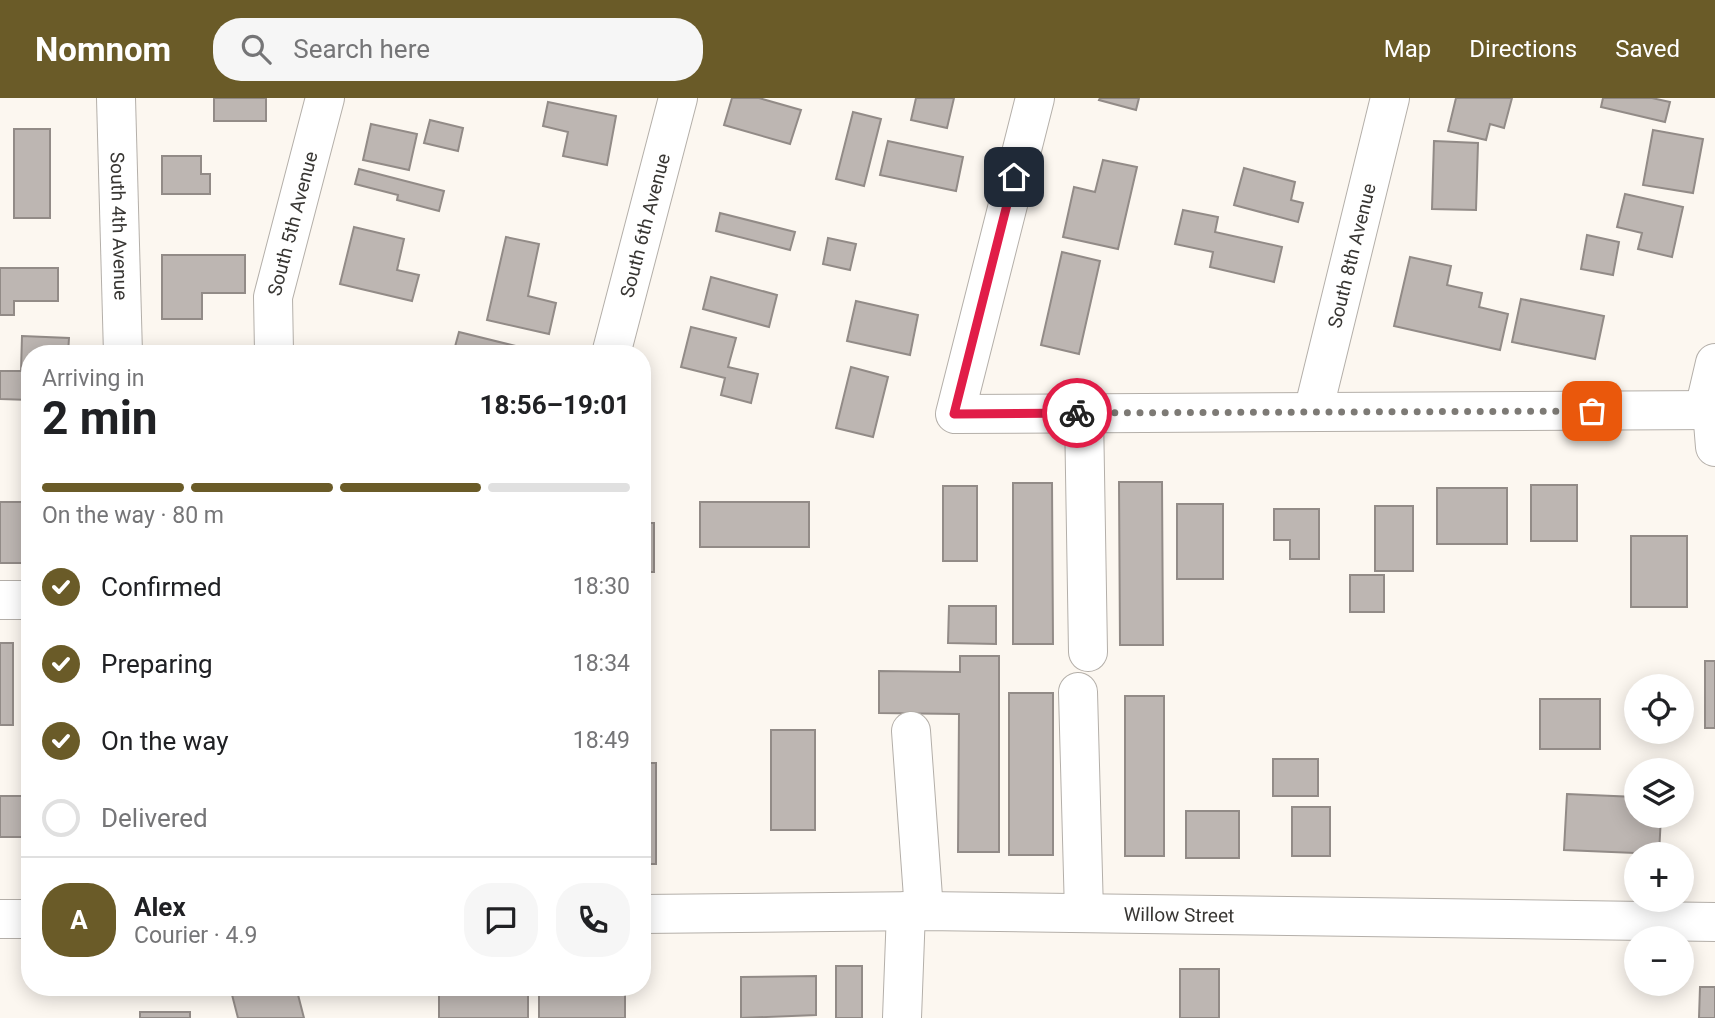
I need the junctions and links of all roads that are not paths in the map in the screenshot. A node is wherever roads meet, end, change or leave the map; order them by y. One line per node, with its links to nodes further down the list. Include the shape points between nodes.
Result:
1 (116, 98): 6 (street, South 4th Avenue)
2 (325, 98): 7 (street, South 5th Avenue, via 273,298)
3 (678, 98): 8 (street, South 6th Avenue)
4 (1035, 98): 11 (street, via 954,414)
5 (1390, 98): 10 (street, South 8th Avenue)
6 (123, 345)
7 (274, 345)
8 (613, 345)
9 (1715, 363): 12 (street)
10 (1313, 412): 11 (street); 12 (street)
11 (1084, 413): 15 (street)
12 (1712, 420)
13 (0, 600): 14 (street)
14 (21, 600)
15 (1088, 652)
16 (1078, 692): 19 (street)
17 (911, 731): 18 (street)
18 (915, 911): 19 (street, Willow Street); 20 (street, Willow Street); 24 (street)
19 (1084, 912): 23 (street, Willow Street)
20 (651, 914)
21 (0, 919): 22 (street)
22 (21, 919)
23 (1715, 922)
24 (902, 1018)

